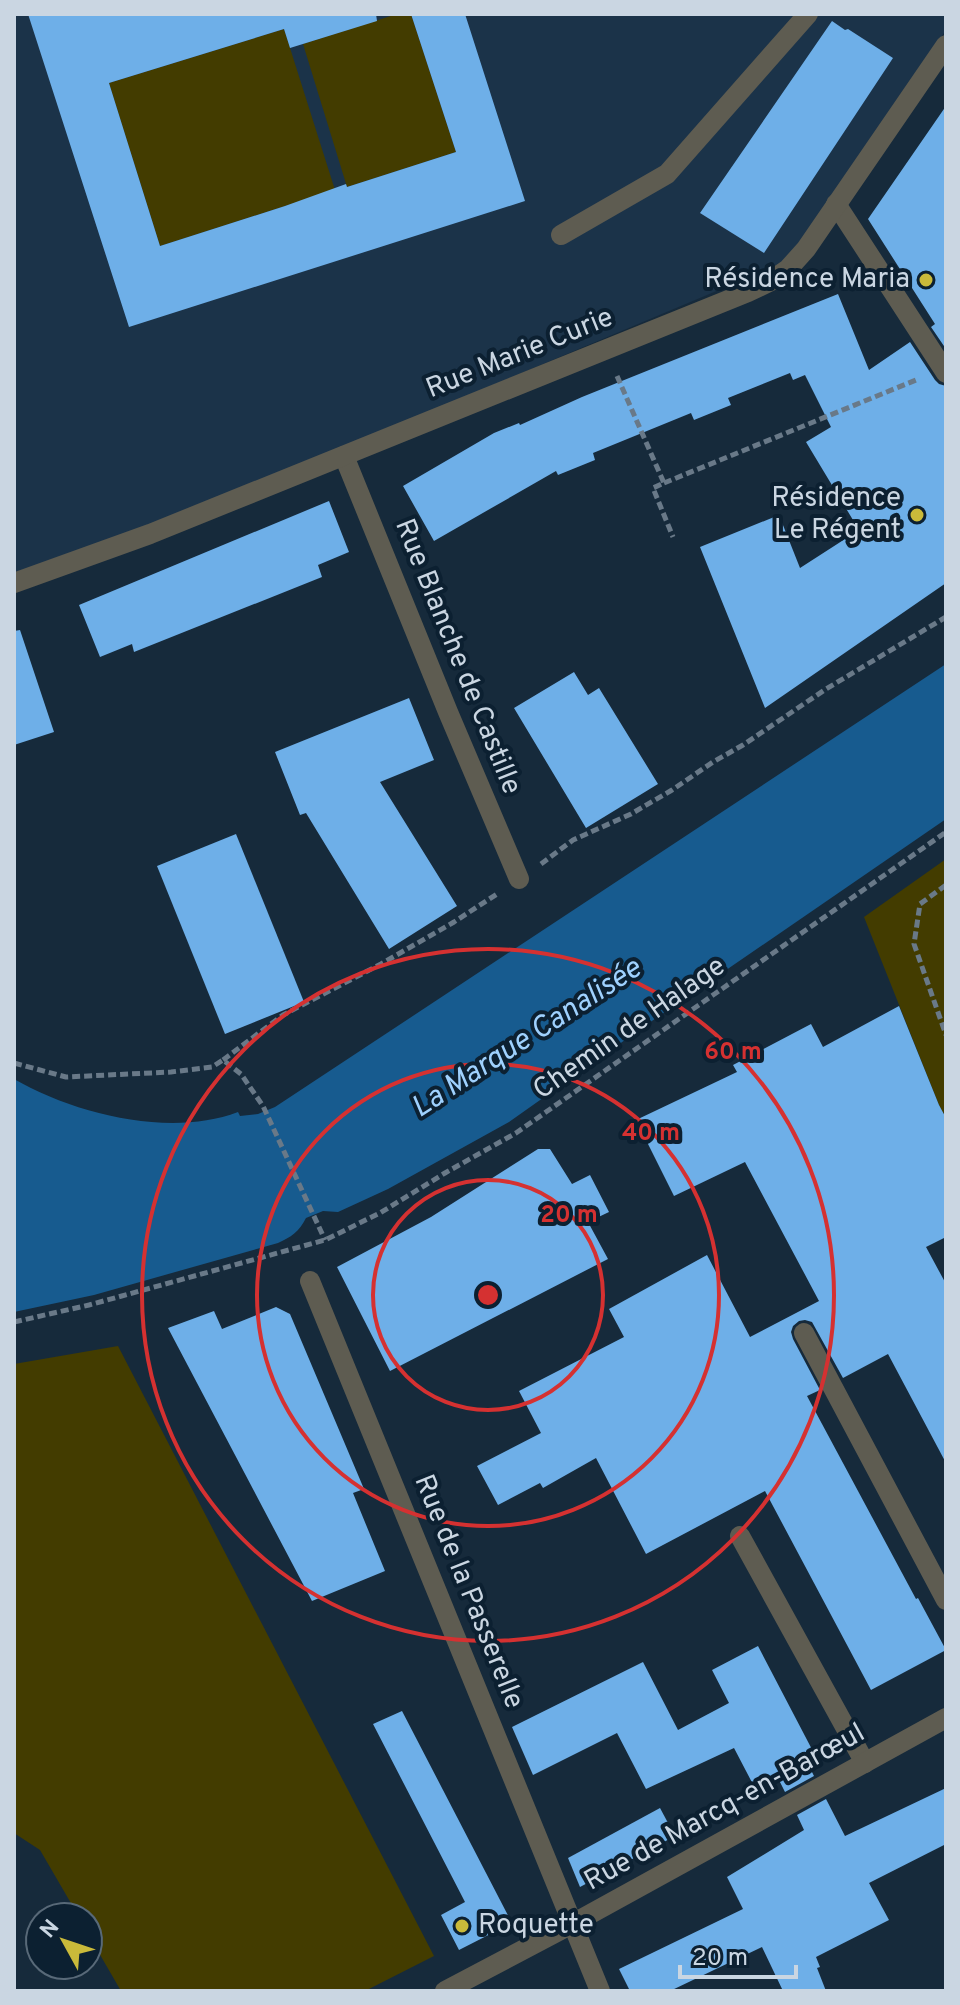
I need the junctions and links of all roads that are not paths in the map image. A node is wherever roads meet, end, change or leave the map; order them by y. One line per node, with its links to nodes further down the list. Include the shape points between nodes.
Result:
1 (808, 14): 4 (street, via 667,174)
2 (946, 45): 3 (street, Rue Marie Curie)
3 (836, 204): 5 (street); 6 (street, Rue Marie Curie, via 806,249 769,282)
4 (561, 235)
5 (944, 370)
6 (344, 456): 7 (street, Rue Marie Curie); 8 (street, Rue Blanche de Castille)
7 (14, 583)
8 (519, 879)
9 (310, 1281): 15 (street, Rue de la Passerelle)
10 (804, 1333): 12 (street)
11 (740, 1536): 14 (street)
12 (946, 1600)
13 (946, 1718): 14 (street, Rue de Marcq-en-Barœul)
14 (865, 1763): 15 (street, Rue de Marcq-en-Barœul)
15 (574, 1923): 16 (street, Rue de Marcq-en-Barœul); 17 (street, Rue de la Passerelle)
16 (445, 1991)
17 (600, 1991)

